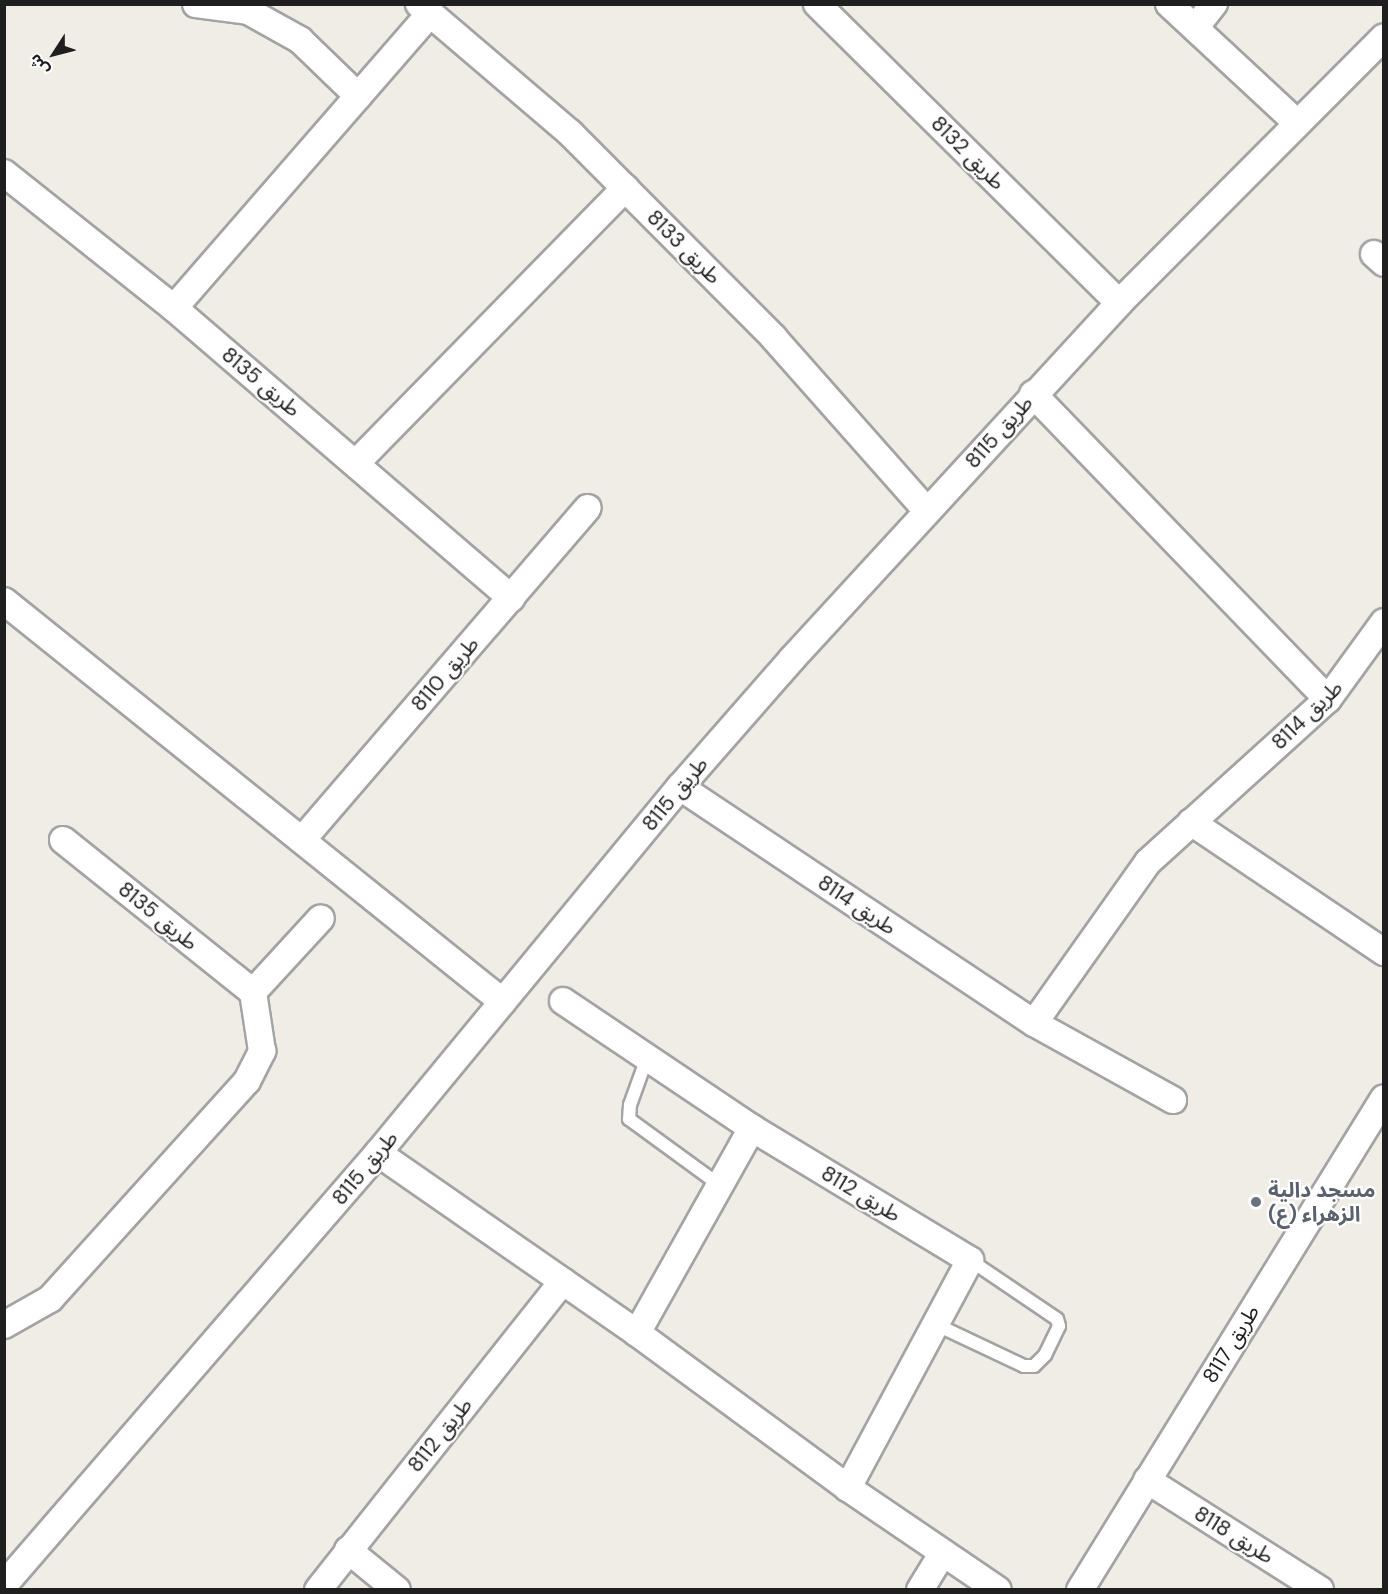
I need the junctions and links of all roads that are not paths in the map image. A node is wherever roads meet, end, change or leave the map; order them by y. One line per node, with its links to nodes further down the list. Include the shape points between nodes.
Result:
1 (196, 4): 8 (street, via 248,11 300,40)
2 (817, 4): 12 (street, طريق 8132)
3 (1169, 4): 6 (street)
4 (1214, 4): 6 (street)
5 (425, 9): 8 (street); 11 (street, طريق 8133, via 570,133)
6 (1195, 28): 9 (street)
7 (1383, 37): 9 (street, طريق 8115)
8 (358, 96): 13 (street)
9 (1296, 122): 12 (street, طريق 8115)
10 (4, 173): 13 (street, طريق 8135)
11 (625, 188): 15 (street); 17 (street, طريق 8133, via 774,338)
12 (1119, 303): 14 (street, طريق 8115)
13 (174, 308): 15 (street, طريق 8135)
14 (1034, 394): 17 (street, طريق 8115); 21 (street)
15 (356, 463): 18 (street, طريق 8135)
16 (588, 508): 18 (street, طريق 8110)
17 (927, 511): 22 (street, طريق 8115)
18 (511, 598): 25 (street, طريق 8110)
19 (4, 601): 25 (street)
20 (1383, 622): 21 (street, طريق 8114)
21 (1328, 699): 23 (street, طريق 8114)
22 (680, 787): 30 (street, طريق 8115); 31 (street, طريق 8114)
23 (1191, 822): 27 (street); 31 (street, طريق 8114, via 1129,885)
24 (63, 840): 28 (street, طريق 8135)
25 (302, 840): 30 (street)
26 (321, 918): 28 (street)
27 (1383, 952)
28 (253, 992): 41 (street, via 262,1051 247,1081 50,1299)
29 (563, 1001): 32 (street, طريق 8112)
30 (503, 1002): 36 (street, طريق 8115)
31 (1034, 1023): 34 (street, طريق 8114)
32 (648, 1056): 35 (street, طريق 8112); 37 (lane, via 630,1105 629,1119)
33 (1383, 1098): 43 (street, طريق 8117)
34 (1173, 1100)
35 (752, 1128): 37 (street); 38 (street, طريق 8112)
36 (378, 1153): 39 (street); 47 (street, طريق 8115)
37 (721, 1186): 42 (street)
38 (970, 1260): 40 (street); 40 (lane, طريق 8112, via 1057,1319 1059,1326 1045,1355 1034,1366 1024,1366)
39 (562, 1281): 42 (street); 45 (street, طريق 8112)
40 (935, 1324): 44 (street)
41 (4, 1325)
42 (637, 1333): 44 (street)
43 (1147, 1480): 52 (street, طريق 8117); 53 (street, طريق 8118)
44 (848, 1488): 46 (street)
45 (348, 1550): 48 (street, طريق 8112); 49 (street)
46 (942, 1554): 50 (street); 51 (street)
47 (4, 1585)
48 (318, 1590)
49 (397, 1590)
50 (920, 1590)
51 (998, 1590)
52 (1080, 1590)
53 (1320, 1590)

